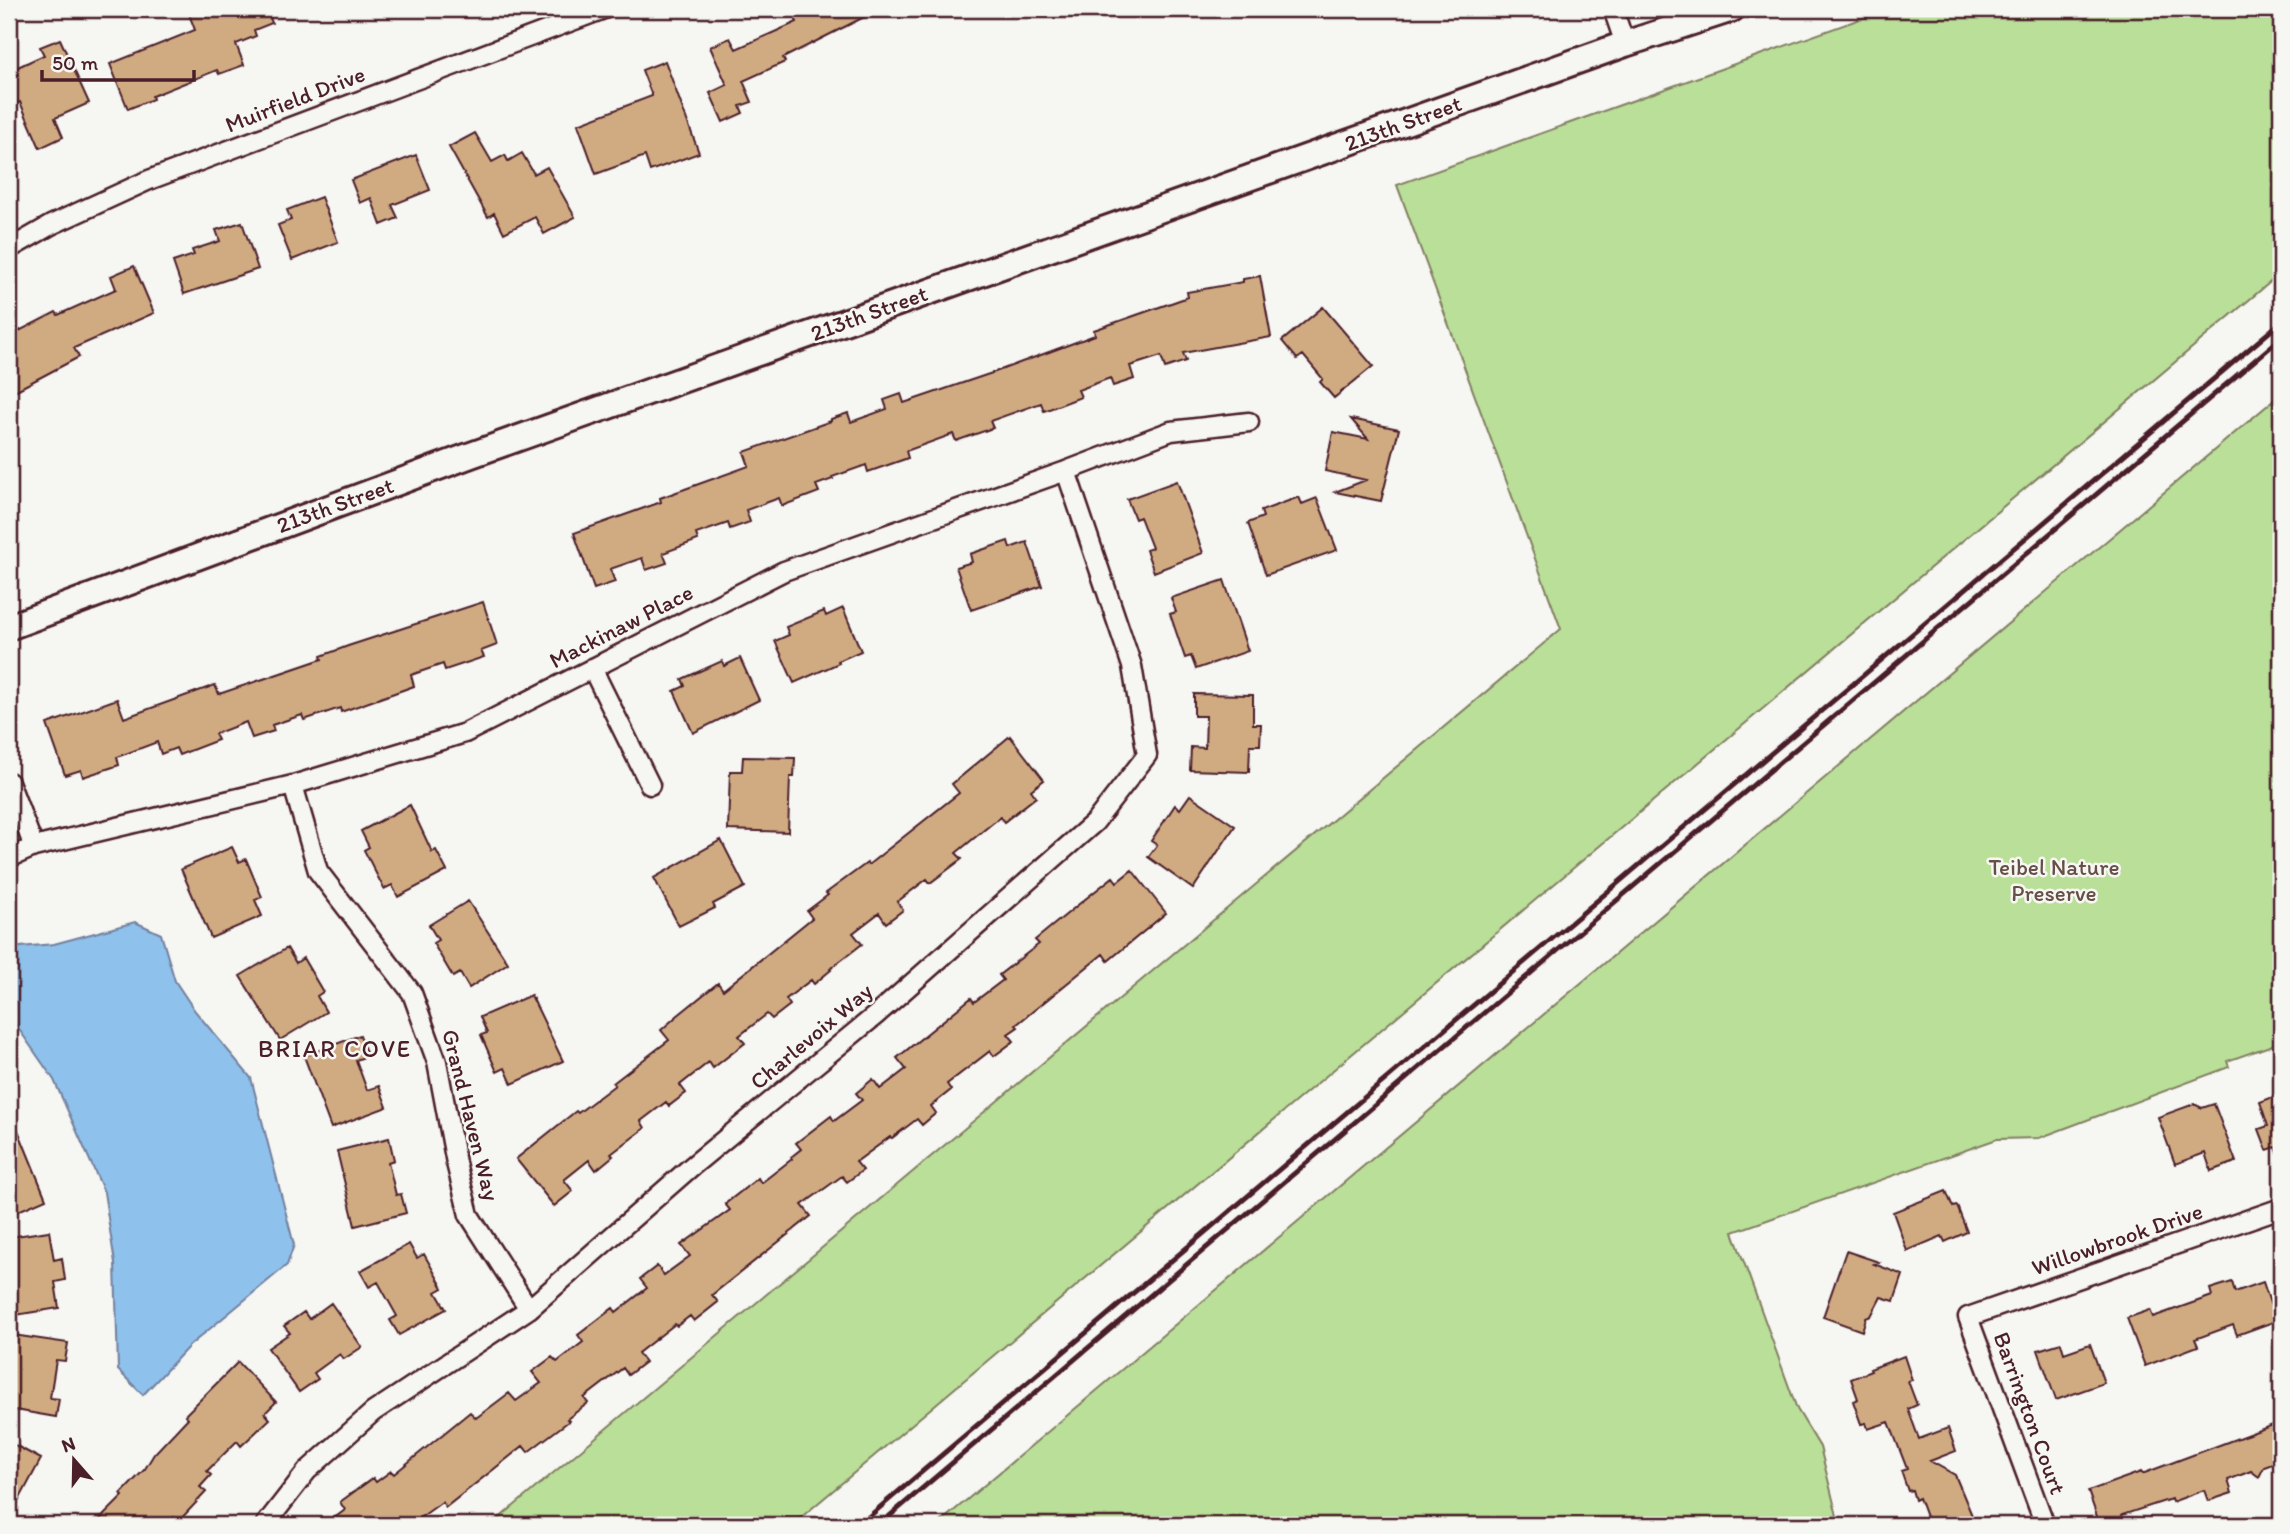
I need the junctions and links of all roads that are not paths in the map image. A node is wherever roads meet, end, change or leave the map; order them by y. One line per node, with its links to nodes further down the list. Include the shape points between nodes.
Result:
1 (604, 9): 5 (street, Muirfield Drive, via 149,180)
2 (1613, 9): 4 (street)
3 (1732, 9): 4 (street, 213th Street)
4 (1625, 44): 8 (street, 213th Street, via 471,455)
5 (9, 249)
6 (1249, 422): 7 (street, Mackinaw Place, via 1171,431)
7 (1066, 471): 9 (street, Mackinaw Place, via 784,571); 16 (street, Charlevoix Way, via 1132,666 1147,755 1095,822)
8 (9, 627)
9 (592, 668): 11 (street); 12 (street, Mackinaw Place, via 465,733)
10 (9, 782): 13 (street)
11 (650, 785)
12 (293, 786): 13 (street, Mackinaw Place); 16 (street, Grand Haven Way, via 318,871 412,993 437,1062 469,1215)
13 (34, 847): 14 (street, Mackinaw Place)
14 (9, 858)
15 (2281, 1208): 17 (street, Willowbrook Drive)
16 (529, 1309): 18 (street, Charlevoix Way, via 373,1412 307,1471)
17 (1968, 1317): 19 (street, Barrington Court)
18 (265, 1525)
19 (2046, 1525)

